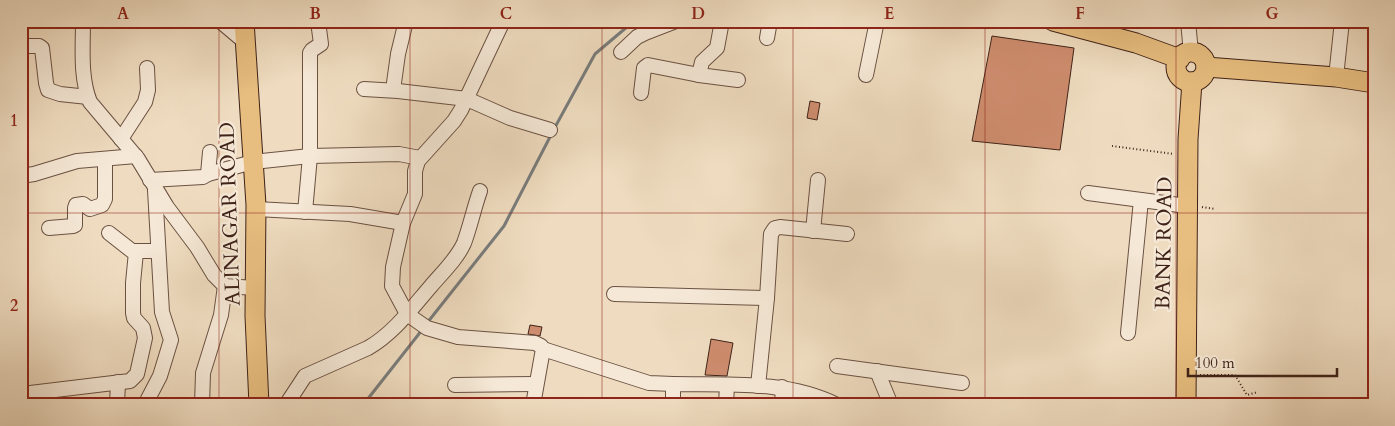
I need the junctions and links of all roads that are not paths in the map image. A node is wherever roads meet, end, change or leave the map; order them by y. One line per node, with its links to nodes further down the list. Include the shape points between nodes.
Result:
1 (83, 21): 30 (street, via 83,78)
2 (220, 21): 15 (street)
3 (244, 21): 15 (main road, ALINAGAR ROAD)
4 (318, 21): 36 (street, via 320,44 310,53)
5 (406, 21): 28 (street)
6 (504, 21): 31 (street)
7 (676, 21): 17 (street, via 644,33)
8 (722, 21): 21 (street, via 717,48 702,62)
9 (770, 21): 14 (street)
10 (877, 21): 22 (street)
11 (1053, 21): 18 (main road)
12 (1188, 21): 18 (street)
13 (1342, 21): 23 (street)
14 (767, 38)
15 (245, 42): 39 (main road, ALINAGAR ROAD)
16 (21, 46): 30 (street, via 42,48 48,90)
17 (621, 52)
18 (1185, 56): 19 (main road, via 1195,53 1203,58); 25 (main road, via 1177,63 1178,72 1183,80)
19 (1206, 67): 23 (main road); 25 (main road, via 1204,75)
20 (147, 68): 33 (street, via 145,102)
21 (699, 75): 24 (street); 29 (street, via 648,64 644,68)
22 (866, 75)
23 (1336, 77): 26 (main road)
24 (738, 80)
25 (1192, 82): 47 (main road, BANK ROAD)
26 (1374, 83)
27 (364, 89): 28 (street)
28 (394, 90): 31 (street)
29 (641, 93)
30 (88, 97): 33 (street)
31 (467, 99): 32 (street, via 510,118); 37 (street, via 454,121)
32 (550, 130)
33 (121, 138): 35 (street)
34 (210, 152): 40 (street)
35 (136, 156): 38 (street); 43 (street)
36 (310, 156): 37 (street, via 399,154); 39 (street); 49 (street)
37 (420, 158): 50 (street, via 414,171 415,194)
38 (105, 159): 41 (street, via 77,161); 51 (street, via 106,199 102,205 90,209 83,204 76,205 75,225)
39 (253, 162): 40 (street); 48 (main road, ALINAGAR ROAD)
40 (208, 174): 43 (street)
41 (21, 176)
42 (818, 180): 52 (street)
43 (152, 183): 55 (street); 57 (street, via 214,275)
44 (480, 191): 61 (street, via 463,244 453,261)
45 (1088, 193): 46 (street)
46 (1141, 200): 47 (street); 62 (street)
47 (1187, 206): 87 (main road, BANK ROAD)
48 (256, 210): 49 (street); 58 (main road, ALINAGAR ROAD)
49 (305, 212): 50 (street, via 362,215)
50 (402, 223): 61 (street, via 391,280)
51 (49, 228)
52 (813, 231): 54 (street); 60 (street, via 780,227 773,230)
53 (109, 233): 56 (street)
54 (847, 234)
55 (158, 250): 56 (street); 77 (street, via 162,312 171,340)
56 (136, 252): 66 (street, via 133,313 143,328 144,338 137,374 130,381)
57 (225, 286): 58 (street); 78 (street, via 221,315 203,373)
58 (256, 288): 79 (main road, ALINAGAR ROAD)
59 (614, 294): 60 (street)
60 (767, 298): 72 (street)
61 (407, 314): 63 (street, via 424,326 458,337 535,343); 80 (street, via 373,346 305,376)
62 (1128, 333)
63 (543, 349): 68 (street); 69 (street, via 649,383)
64 (837, 366): 65 (street)
65 (877, 371): 67 (street); 86 (street)
66 (118, 382): 74 (street); 76 (street)
67 (962, 383)
68 (536, 384): 70 (street); 81 (street)
69 (673, 384): 71 (street); 82 (street)
70 (455, 385)
71 (727, 385): 72 (street); 83 (street)
72 (758, 386): 73 (street)
73 (782, 387): 84 (street); 85 (street, via 820,396)
74 (21, 394): 75 (street)
75 (30, 405)
76 (117, 405)
77 (148, 405)
78 (202, 405)
79 (259, 405)
80 (286, 405)
81 (533, 405)
82 (673, 405)
83 (726, 405)
84 (783, 405)
85 (837, 405)
86 (891, 405)
87 (1186, 405)

